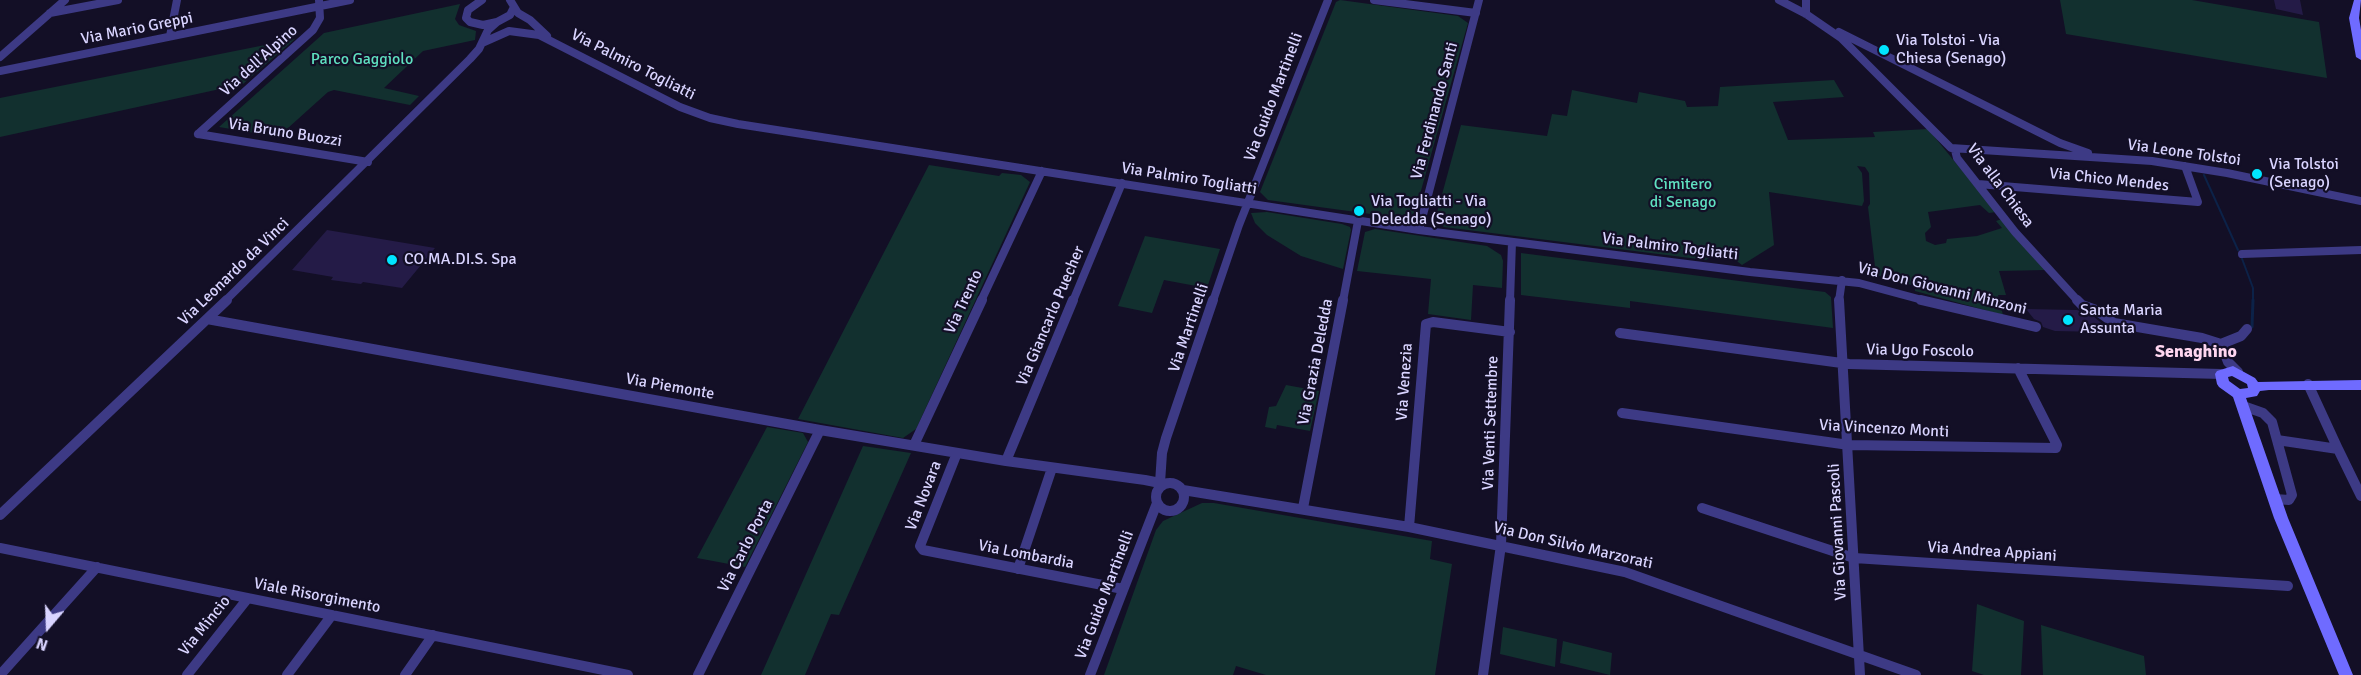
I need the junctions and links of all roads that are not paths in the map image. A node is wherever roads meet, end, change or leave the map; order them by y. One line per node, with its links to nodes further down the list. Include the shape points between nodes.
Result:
1 (65, 0): 15 (street)
2 (118, 0): 15 (street)
3 (177, 0): 23 (street)
4 (350, 0): 12 (street, Via Mario Greppi)
5 (482, 0): 13 (street)
6 (1328, 0): 42 (street, Via Guido Martinelli)
7 (1374, 0): 16 (street)
8 (1479, 0): 16 (street, Via Ferdinando Santi)
9 (1779, 0): 17 (street, Via alla Chiesa)
10 (1806, 0): 17 (street)
11 (2359, 0): 29 (street, via 2354,18)
12 (319, 3): 23 (street, Via Mario Greppi); 31 (street, Via dell'Alpino, via 319,22 308,36)
13 (467, 4): 20 (street, via 466,18)
14 (512, 4): 18 (street, Via Palmiro Togliatti); 19 (street, Via Leonardo da Vinci)
15 (50, 13): 27 (street)
16 (1476, 13): 44 (street, Via Ferdinando Santi)
17 (1806, 14): 21 (street, Via alla Chiesa)
18 (524, 17): 19 (street); 25 (street, Via Palmiro Togliatti)
19 (501, 21): 20 (street); 24 (street, Via Leonardo da Vinci)
20 (476, 24): 24 (street)
21 (1823, 25): 26 (street, Via Leone Tolstoi); 28 (street, Via alla Chiesa)
22 (509, 31): 24 (street, Via Leonardo da Vinci); 25 (street, Via Palmiro Togliatti)
23 (170, 36): 30 (street, Via Mario Greppi)
24 (483, 39): 36 (street, Via Leonardo da Vinci, via 470,59)
25 (551, 40): 38 (street, Via Palmiro Togliatti, via 662,99 710,118)
26 (1885, 53): 28 (street); 32 (street, Via Leone Tolstoi)
27 (0, 57)
28 (1862, 57): 33 (street, Via alla Chiesa, via 1945,145)
29 (2361, 57)
30 (0, 71)
31 (198, 134): 36 (street, Via Bruno Buozzi)
32 (2049, 136): 34 (street, via 2050,150); 35 (street, Via Leone Tolstoi, via 2073,149)
33 (1955, 150): 34 (street, Via Leone Tolstoi); 40 (street, Via alla Chiesa)
34 (2039, 154): 35 (street, Via Leone Tolstoi)
35 (2109, 159): 37 (street, Via Leone Tolstoi)
36 (368, 162): 51 (street, Via Leonardo da Vinci)
37 (2185, 166): 40 (street, Via Chico Mendes, via 2198,202); 41 (street, Via Leone Tolstoi)
38 (1042, 171): 39 (street, Via Palmiro Togliatti); 65 (street, Via Trento)
39 (1122, 183): 42 (street, Via Palmiro Togliatti); 69 (street, Via Giancarlo Puecher)
40 (1978, 184): 56 (street, Via alla Chiesa, via 2082,305 2114,323)
41 (2361, 201)
42 (1248, 204): 43 (street, Via Palmiro Togliatti); 70 (street, Via Martinelli, via 1166,438)
43 (1358, 221): 44 (street, Via Palmiro Togliatti); 79 (street, Via Grazia Deledda)
44 (1419, 230): 45 (street, Via Palmiro Togliatti)
45 (1512, 242): 48 (street, Via Palmiro Togliatti); 54 (street, Via Venti Settembre)
46 (2361, 250): 47 (street)
47 (2242, 254)
48 (1822, 279): 49 (street, Via Palmiro Togliatti); 50 (street, via 1837,292)
49 (1842, 280): 50 (street, Via Giovanni Pascoli); 52 (street, Via Don Giovanni Minzoni)
50 (1839, 299): 57 (street, Via Giovanni Pascoli)
51 (207, 319): 63 (street, Via Piemonte); 82 (street, Via Leonardo da Vinci)
52 (2036, 327)
53 (2247, 329): 56 (street, via 2241,336)
54 (1510, 332): 84 (street, Via Venezia, via 1426,324); 85 (street, Via Venti Settembre)
55 (1620, 333): 57 (street, Via Ugo Foscolo)
56 (2221, 344): 59 (street)
57 (1843, 363): 58 (street, Via Ugo Foscolo); 66 (street, Via Giovanni Pascoli)
58 (2018, 368): 59 (street, Via Ugo Foscolo); 66 (street, Via Vincenzo Monti, via 2056,448)
59 (2239, 382): 60 (street); 64 (street, via 2270,418); 77 (street, via 2249,425)
60 (2302, 384): 61 (street); 67 (street)
61 (2361, 385)
62 (1622, 413): 66 (street, Via Vincenzo Monti)
63 (820, 430): 65 (street, Via Piemonte); 102 (street, Via Carlo Porta)
64 (2277, 440): 67 (street); 77 (street, via 2292,495 2289,500)
65 (914, 445): 68 (street, Via Piemonte)
66 (1849, 445): 88 (street, Via Giovanni Pascoli)
67 (2338, 449): 76 (street)
68 (957, 453): 69 (street, Via Piemonte); 87 (street, Via Novara, via 920,546)
69 (1006, 461): 71 (street, Via Piemonte)
70 (1162, 462): 72 (street, via 1152,474); 73 (street, Via Martinelli); 74 (street)
71 (1052, 468): 72 (street, Via Piemonte); 90 (street)
72 (1132, 479): 73 (street, Via Piemonte); 78 (street, Via Piemonte, via 1150,491)
73 (1161, 484): 74 (street); 78 (street, via 1155,492)
74 (1173, 484): 75 (street)
75 (1184, 495): 79 (street, Via Don Silvio Marzorati, via 1210,494); 81 (street, via 1180,506)
76 (2361, 496)
77 (2275, 499): 107 (street)
78 (1156, 502): 81 (street); 83 (street)
79 (1303, 508): 84 (street, Via Don Silvio Marzorati)
80 (1702, 508): 88 (street, Via Andrea Appiani)
81 (1169, 510): 83 (street)
82 (0, 515)
83 (1148, 525): 92 (street, Via Guido Martinelli)
84 (1409, 527): 85 (street, Via Don Silvio Marzorati)
85 (1502, 545): 96 (street, Via Don Silvio Marzorati, via 1624,572); 104 (street, Via Venti Settembre)
86 (0, 548): 89 (street, Viale Risorgimento)
87 (923, 550): 90 (street, Via Lombardia)
88 (1854, 558): 91 (street, Via Andrea Appiani); 96 (street, Via Giovanni Pascoli)
89 (97, 567): 93 (street, Viale Risorgimento); 97 (street)
90 (1018, 569): 92 (street, Via Lombardia)
91 (2288, 586)
92 (1123, 589): 103 (street, Via Guido Martinelli)
93 (248, 597): 94 (street, Viale Risorgimento); 98 (street, Via Mincio)
94 (333, 615): 95 (street, Viale Risorgimento); 99 (street)
95 (433, 635): 100 (street); 101 (street, Viale Risorgimento)
96 (1859, 655): 105 (street, Via Giovanni Pascoli); 106 (street, Via Don Silvio Marzorati)
97 (0, 675)
98 (187, 675)
99 (286, 675)
100 (405, 675)
101 (628, 675)
102 (698, 675)
103 (1090, 675)
104 (1483, 675)
105 (1860, 675)
106 (1916, 675)
107 (2346, 675)

